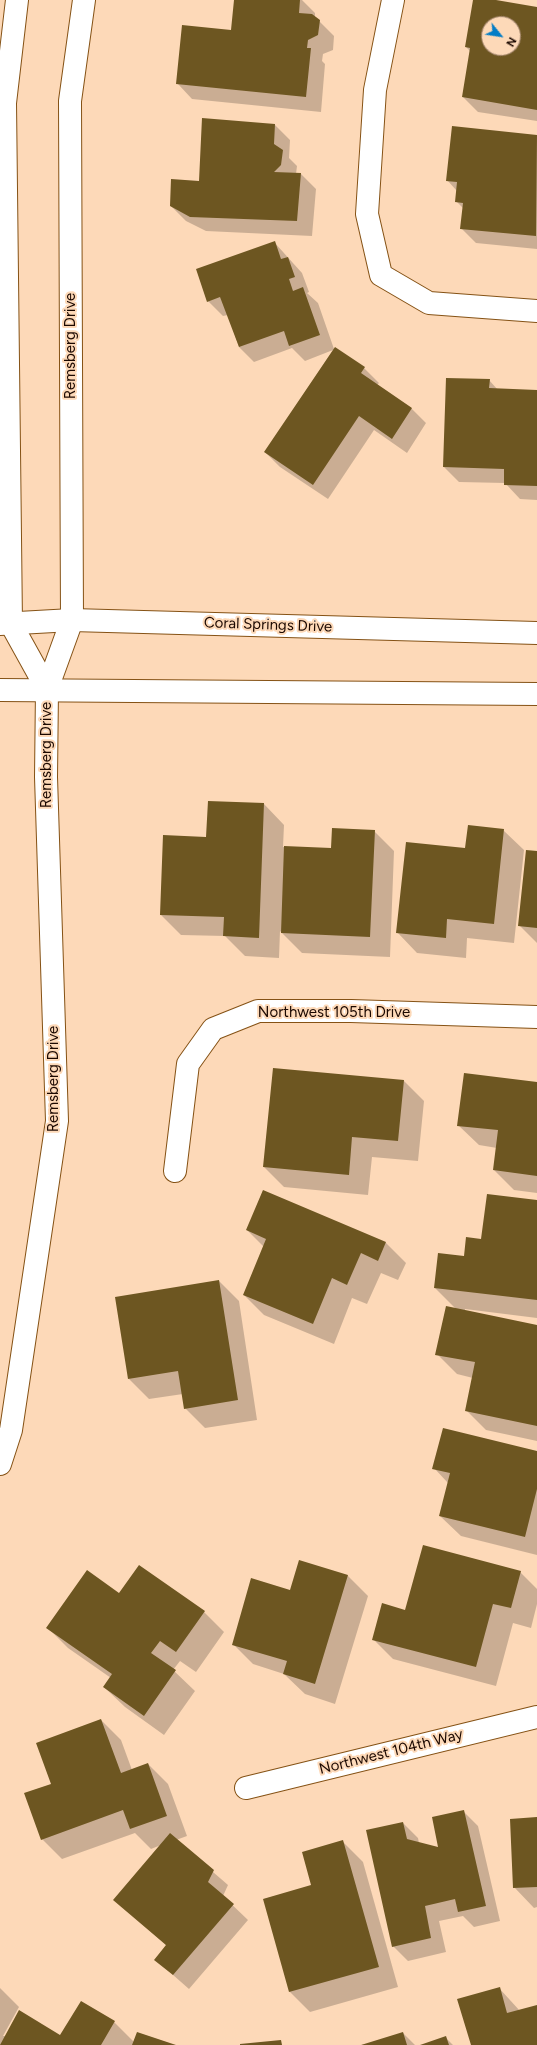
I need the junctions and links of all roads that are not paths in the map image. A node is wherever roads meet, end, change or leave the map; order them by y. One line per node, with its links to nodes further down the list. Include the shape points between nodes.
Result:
1 (17, 0): 6 (street, Remsberg Drive, via 5,103)
2 (84, 0): 5 (street, Remsberg Drive, via 70,101)
3 (393, 0): 4 (street, via 375,90 368,214 381,275 429,303)
4 (537, 311)
5 (72, 620): 6 (street, Coral Springs Drive); 7 (street, Coral Springs Drive); 8 (street, Remsberg Drive)
6 (5, 624): 8 (street, Remsberg Drive)
7 (537, 633)
8 (47, 689): 9 (street); 10 (street); 13 (street, Remsberg Drive, via 46,777 57,1122 11,1430)
9 (0, 690)
10 (537, 694)
11 (537, 1017): 12 (street, Northwest 105th Drive, via 258,1011 213,1029 188,1064)
12 (175, 1170)
13 (0, 1464)
14 (537, 1717): 15 (street, Northwest 104th Way)
15 (246, 1788)

